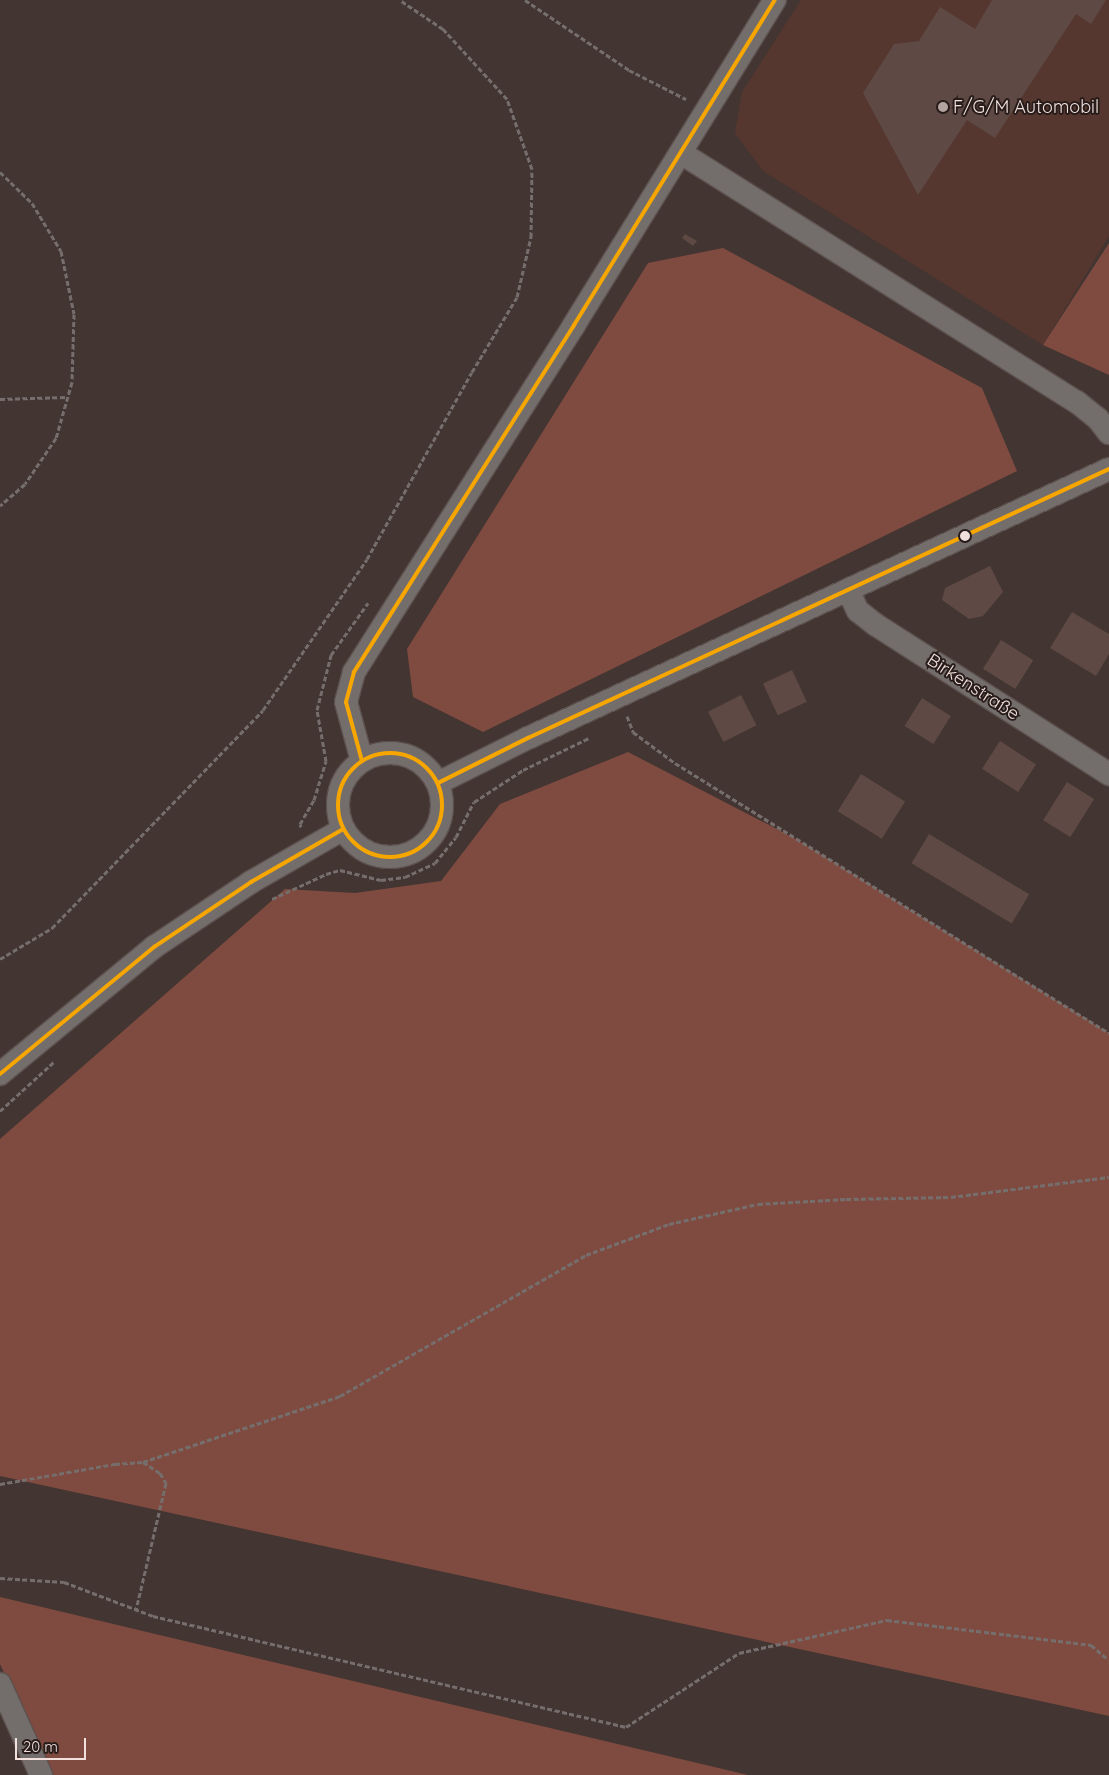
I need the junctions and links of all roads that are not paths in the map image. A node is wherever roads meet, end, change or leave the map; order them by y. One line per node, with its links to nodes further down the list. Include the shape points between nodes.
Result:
1 (775, 0): 2 (street)
2 (681, 153): 3 (street, via 1077,402); 6 (street, via 354,672 346,702)
3 (1109, 433)
4 (1109, 469): 5 (street)
5 (848, 590): 7 (street, Birkenstraße, via 858,611 876,625); 8 (street)
6 (362, 761): 8 (street, via 378,754 396,753 413,758 428,768); 9 (street, via 342,784 338,806)
7 (1109, 774)
8 (438, 783): 9 (street, via 442,800 441,818 421,848 404,855 386,857 369,853 354,843)
9 (343, 829): 10 (street, via 251,882 154,947)
10 (0, 1074)
11 (0, 1684): 12 (street)
12 (41, 1775)

